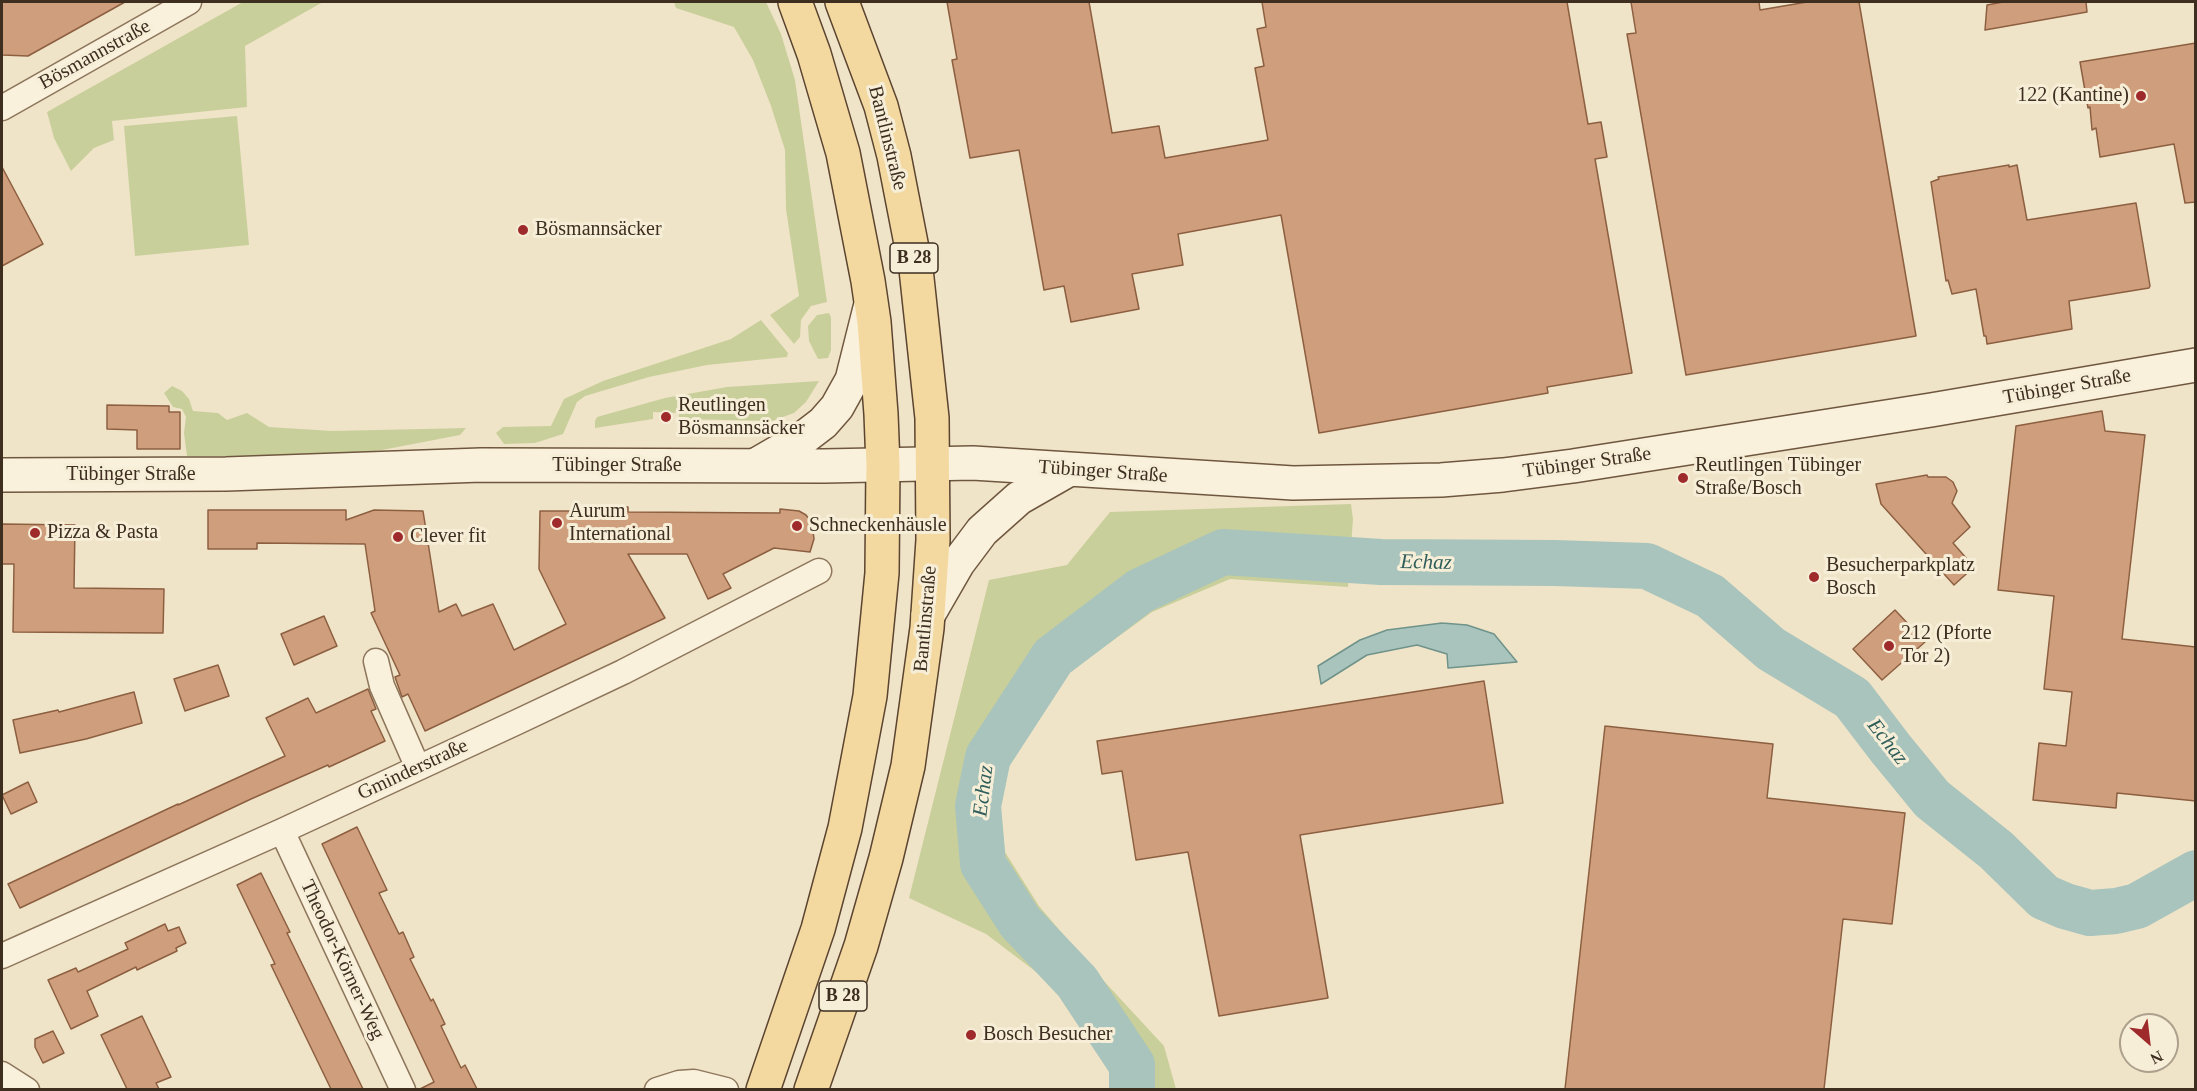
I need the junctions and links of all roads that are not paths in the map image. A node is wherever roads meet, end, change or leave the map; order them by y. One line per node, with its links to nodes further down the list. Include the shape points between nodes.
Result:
1 (189, 2): 4 (street, Bösmannstraße)
2 (795, 2): 5 (main road, B 28, via 843,153)
3 (842, 2): 7 (main road, Bantlinstraße / B 28, via 881,106 905,211 927,364)
4 (2, 108)
5 (871, 303): 8 (main road, B 28); 9 (main road, via 852,380 837,407 806,436)
6 (2196, 365): 10 (main road, Tübinger Straße, via 1931,410 1493,476 1293,483)
7 (933, 464): 8 (main road, Tübinger Straße); 10 (main road, Tübinger Straße); 13 (main road, Bantlinstraße / B 28)
8 (884, 465): 9 (main road, Tübinger Straße); 23 (main road, B 28, via 878,627 852,800 825,907)
9 (754, 466): 11 (main road, Tübinger Straße, via 490,465 226,474)
10 (1068, 470): 13 (main road, via 1019,498 982,531)
11 (2, 475)
12 (819, 572): 15 (street, Gminderstraße, via 623,672)
13 (928, 615): 24 (main road, Bantlinstraße / B 28, via 916,720 898,813 861,946)
14 (376, 661): 15 (street, via 382,686)
15 (418, 768): 16 (street, Gminderstraße)
16 (282, 831): 17 (street, Gminderstraße); 20 (street, Theodor-Körner-Weg)
17 (2, 957)
18 (2, 1074): 19 (street)
19 (27, 1089)
20 (403, 1089)
21 (657, 1089): 22 (street, via 694,1082)
22 (726, 1089)
23 (763, 1089)
24 (811, 1089)

